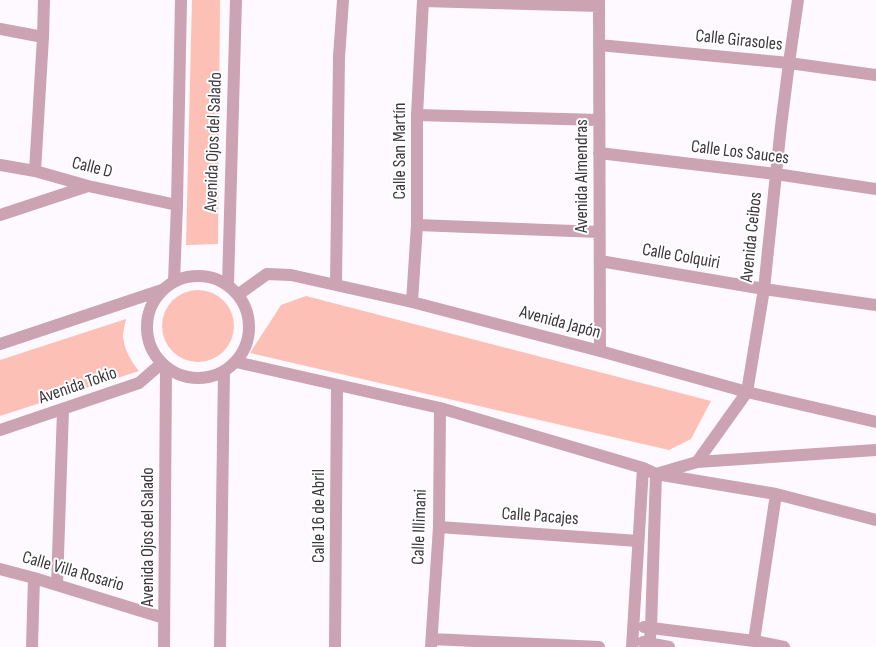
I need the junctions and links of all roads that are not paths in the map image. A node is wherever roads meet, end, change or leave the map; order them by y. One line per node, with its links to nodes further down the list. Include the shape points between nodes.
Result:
1 (44, 0): 9 (street)
2 (181, 0): 21 (street, Avenida Ojos del Salado)
3 (236, 0): 27 (street, Avenida Ojos del Salado)
4 (343, 0): 28 (street, via 339,57)
5 (423, 0): 7 (street); 13 (street, Calle San Martín)
6 (798, 0): 11 (street, Avenida Ceibos)
7 (599, 3): 10 (street, Avenida Almendras)
8 (0, 29): 9 (street)
9 (43, 37): 17 (street)
10 (599, 45): 11 (street, Calle Girasoles); 14 (street, Avenida Almendras)
11 (788, 63): 12 (street, Calle Girasoles); 18 (street, Avenida Ceibos)
12 (876, 76)
13 (417, 115): 14 (street); 23 (street, Calle San Martín)
14 (599, 120): 15 (street, Avenida Almendras)
15 (599, 153): 18 (street, Calle Los Sauces); 24 (street, Avenida Almendras)
16 (0, 165): 17 (street, Calle D)
17 (35, 171): 19 (street, Calle D)
18 (776, 174): 20 (street, Calle Los Sauces); 29 (street, Avenida Ceibos)
19 (88, 186): 21 (street, Calle D); 22 (street)
20 (876, 189)
21 (177, 205): 26 (street, Avenida Ojos del Salado)
22 (0, 215)
23 (417, 225): 24 (street); 32 (street, Calle San Martín)
24 (599, 232): 25 (street, Avenida Almendras)
25 (600, 261): 29 (street, Calle Colquiri); 35 (street, Avenida Almendras)
26 (174, 282): 27 (street, via 187,276 201,275); 30 (street)
27 (228, 284): 31 (street)
28 (336, 284): 31 (street, Avenida Japón, via 267,274); 32 (street, Avenida Japón)
29 (764, 289): 33 (street, Calle Colquiri); 40 (street, Avenida Ceibos)
30 (162, 290): 34 (street); 37 (street, via 150,308 147,330 156,357)
31 (239, 294): 36 (street, via 246,307 250,329 244,350)
32 (412, 302): 35 (street, Avenida Japón)
33 (876, 305)
34 (0, 344)
35 (600, 351): 40 (street, Avenida Japón)
36 (236, 362): 38 (street); 39 (street)
37 (164, 365): 38 (street, via 177,374 201,378); 42 (street, Avenida Tokio, via 139,383); 56 (street, Avenida Ojos del Salado)
38 (224, 371): 65 (street)
39 (337, 385): 41 (street); 66 (street, Calle 16 de Abril)
40 (747, 392): 43 (street, Avenida Japón); 46 (street, Avenida Ceibos)
41 (440, 408): 47 (street); 51 (street, Calle Illimani)
42 (63, 410): 44 (street, Avenida Tokio); 55 (street)
43 (876, 422)
44 (0, 430)
45 (876, 450): 46 (street)
46 (697, 462): 48 (street)
47 (643, 468): 48 (street); 52 (street)
48 (656, 474): 49 (street); 58 (street)
49 (776, 494): 50 (street); 59 (street)
50 (876, 520)
51 (439, 528): 52 (street, Calle Pacajes); 60 (street, Calle Illimani)
52 (638, 541): 57 (street)
53 (0, 569): 54 (street, Calle Villa Rosario)
54 (34, 578): 55 (street, Calle Villa Rosario); 63 (street)
55 (57, 585): 56 (street, Calle Villa Rosario)
56 (164, 618): 64 (street, Avenida Ojos del Salado)
57 (634, 626): 58 (street); 61 (street)
58 (652, 628): 59 (street); 62 (street)
59 (754, 641): 69 (street)
60 (432, 643): 67 (street)
61 (633, 644): 62 (street)
62 (650, 645): 68 (street)
63 (32, 647)
64 (164, 647)
65 (220, 647)
66 (335, 647)
67 (599, 647)
68 (669, 647)
69 (784, 647)

